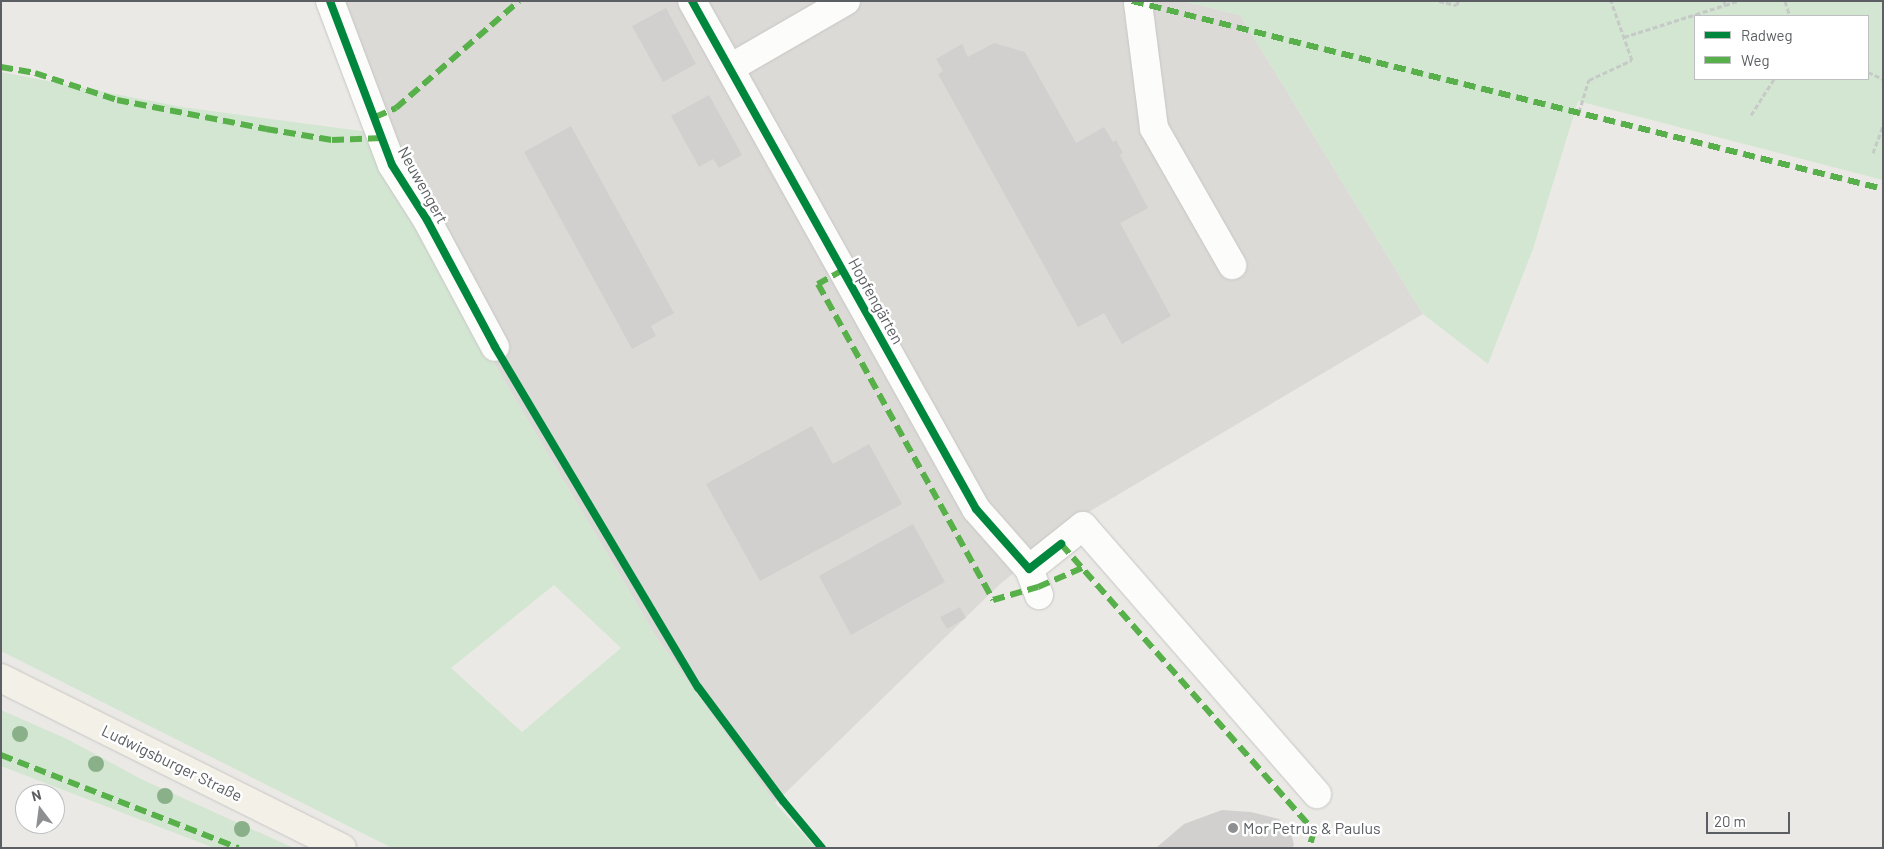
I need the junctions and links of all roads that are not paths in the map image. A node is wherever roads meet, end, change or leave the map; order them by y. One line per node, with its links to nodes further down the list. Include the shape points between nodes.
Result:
1 (330, 1): 7 (street, Neuwengert, via 392,165 427,220)
2 (692, 1): 5 (street, Hopfengärten)
3 (846, 1): 5 (street)
4 (1138, 3): 6 (street, via 1154,128)
5 (730, 68): 8 (street, Hopfengärten, via 976,508)
6 (1232, 265)
7 (495, 347)
8 (1029, 569): 9 (street, Hopfengärten); 11 (street, via 1083,526)
9 (1039, 595)
10 (1, 678): 12 (main road, Ludwigsburger Straße)
11 (1317, 794)
12 (342, 848)

